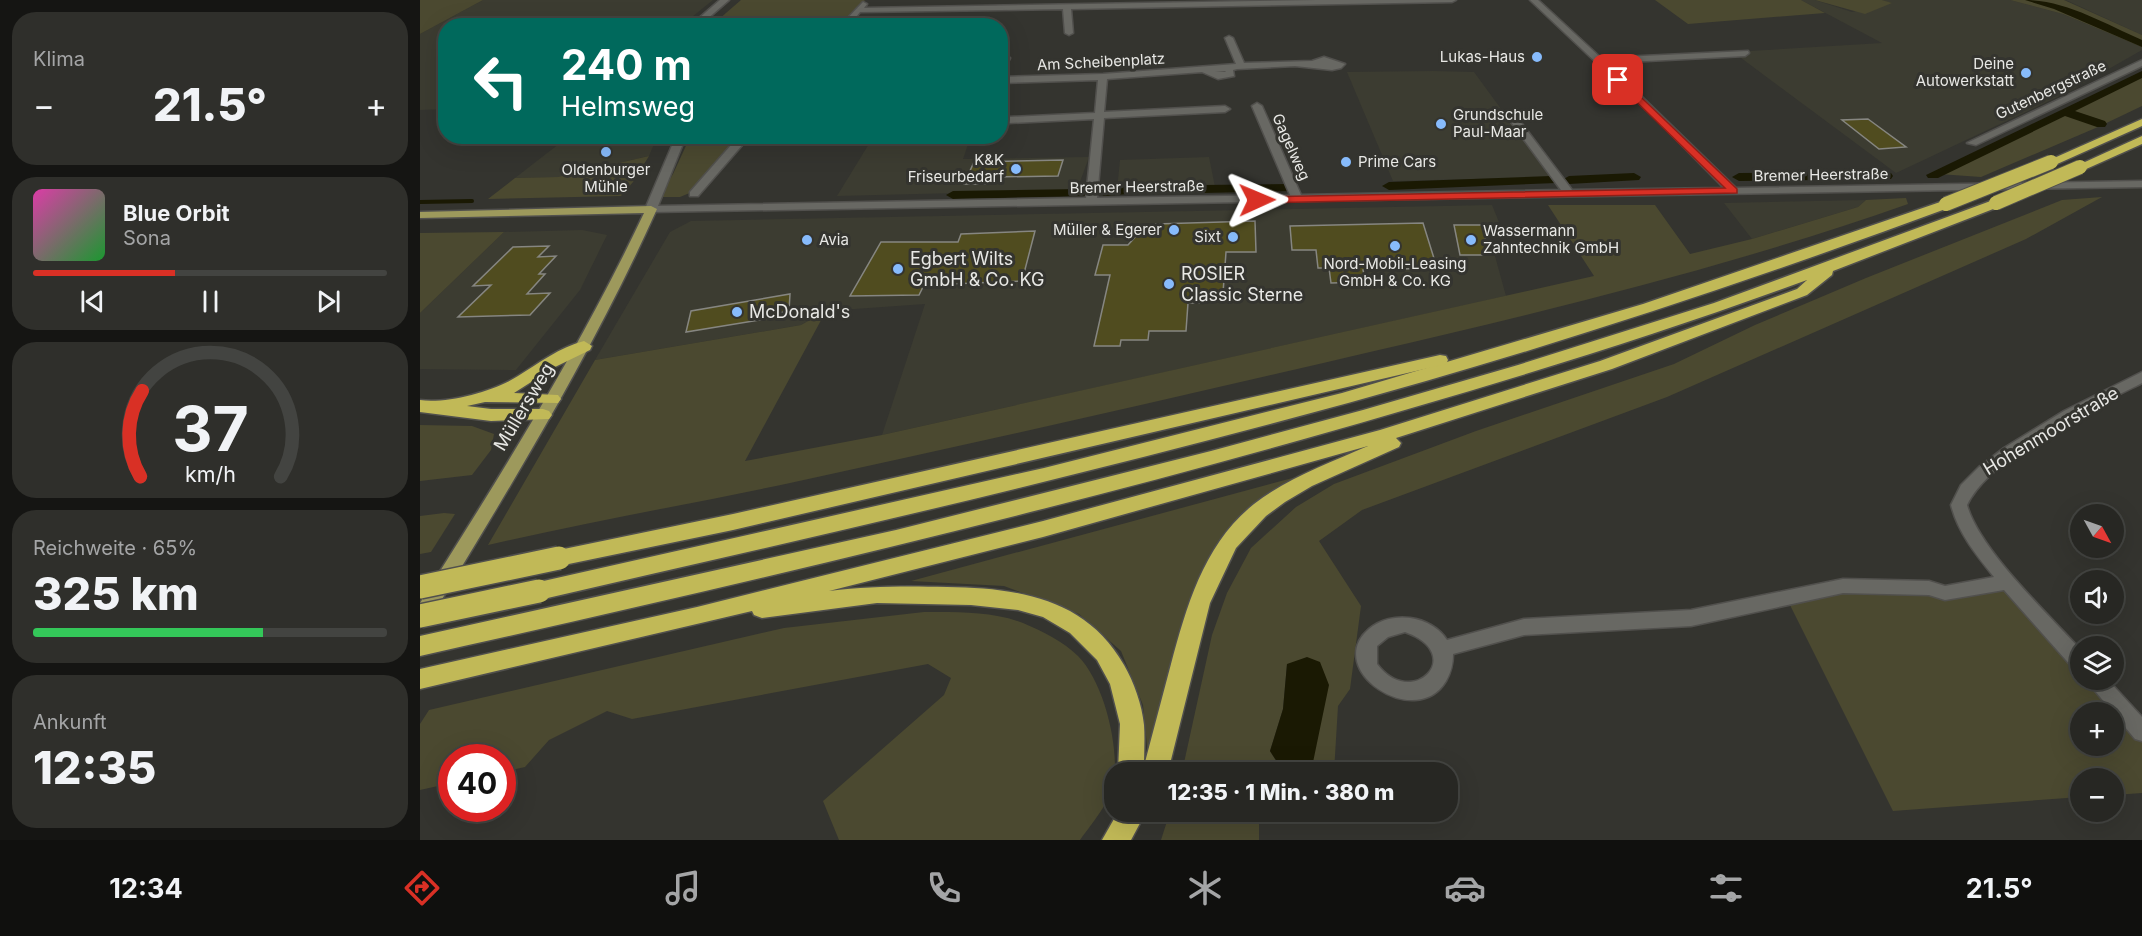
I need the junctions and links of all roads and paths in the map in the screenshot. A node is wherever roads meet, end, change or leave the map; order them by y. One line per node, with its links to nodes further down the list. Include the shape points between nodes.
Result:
1 (725, 0): 7 (street)
2 (867, 0): 6 (street)
3 (1452, 0): 5 (street)
4 (1534, 0): 12 (street)
5 (1067, 8): 6 (street); 9 (street)
6 (858, 10): 8 (street)
7 (704, 18)
8 (851, 18)
9 (1069, 33)
10 (1228, 38): 15 (street)
11 (1745, 53): 12 (street)
12 (1598, 60): 29 (street)
13 (2142, 63): 25 (street, Gutenbergstraße)
14 (1312, 64): 15 (street, Am Scheibenplatz)
15 (1241, 66): 16 (street, Am Scheibenplatz)
16 (1103, 77): 17 (street, Am Scheibenplatz); 21 (street)
17 (1008, 80)
18 (1257, 106): 32 (street, Gagelweg)
19 (1225, 108): 21 (street)
20 (1510, 114): 31 (street)
21 (1100, 116): 22 (street); 33 (street)
22 (1009, 120)
23 (2142, 122): 37 (highway, bridge, via 2051,162 1816,253)
24 (2142, 140): 36 (highway, bridge, via 1996,203)
25 (1972, 143)
26 (678, 144): 34 (street)
27 (738, 144): 30 (street)
28 (2142, 184): 29 (street, Bremer Heerstraße)
29 (1733, 191): 31 (street, Bremer Heerstraße)
30 (694, 194)
31 (1570, 195): 32 (street, Bremer Heerstraße)
32 (1297, 199): 33 (street, Bremer Heerstraße)
33 (1091, 202): 34 (street, Bremer Heerstraße)
34 (651, 209): 35 (main road, Bremer Heerstraße); 38 (main road, Müllersweg, via 614,292)
35 (420, 215)
36 (1835, 265): 43 (highway, via 1802,292 1606,365); 48 (highway, via 1682,319 1343,422 941,526)
37 (1539, 342): 45 (highway, bridge, via 1407,366 733,522); 47 (highway, bridge, via 1130,453)
38 (584, 346): 40 (highway, via 523,381); 42 (main road, Müllersweg)
39 (2142, 377): 44 (street, Hohenmoorstraße, via 1997,459 1964,490 1959,506 1963,519)
40 (479, 398): 41 (highway); 42 (highway)
41 (428, 407): 42 (highway, via 491,415)
42 (548, 407): 47 (main road, Müllersweg)
43 (1436, 421): 46 (highway, via 1055,526); 55 (highway, via 1305,481 1259,511 1229,542 1198,603)
44 (2009, 582): 49 (street, via 1945,593 1929,588 1843,586 1691,618 1524,627); 50 (street, Hohenmoorstraße)
45 (420, 587)
46 (697, 616): 51 (highway); 54 (highway, via 877,594 971,596 1018,601 1049,610 1078,626 1105,653 1121,682 1132,724)
47 (420, 618)
48 (420, 646)
49 (1443, 649)
50 (2070, 651)
51 (420, 679)
52 (2105, 690): 53 (street)
53 (2142, 732)
54 (1131, 762)
55 (1158, 762)

